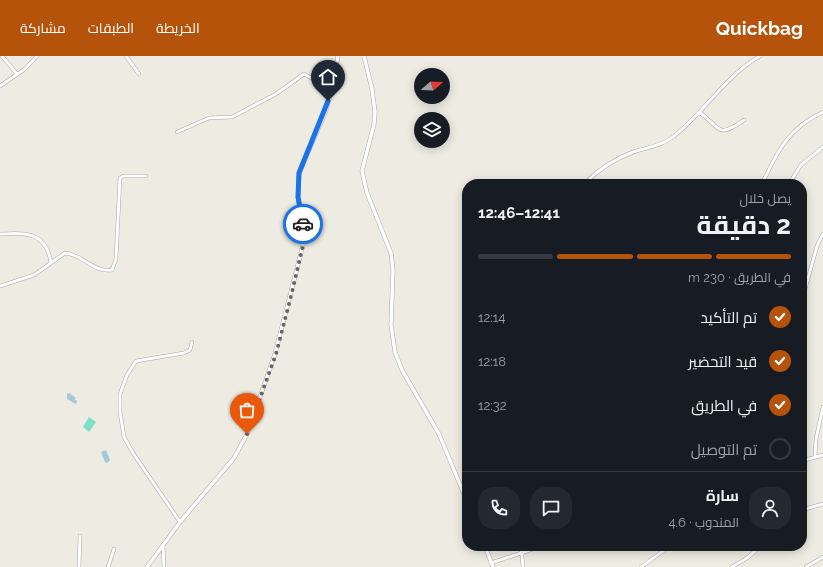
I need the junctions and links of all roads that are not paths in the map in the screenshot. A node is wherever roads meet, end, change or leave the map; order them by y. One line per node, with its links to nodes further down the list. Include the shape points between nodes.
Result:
1 (2, 56): 7 (street)
2 (38, 56): 7 (street)
3 (126, 56): 8 (street)
4 (338, 56): 10 (street)
5 (364, 56): 30 (street, via 375,112 362,171 367,193 391,253 391,325 395,352 402,370 439,434)
6 (760, 56): 11 (street, via 723,86)
7 (17, 74): 9 (street)
8 (139, 74)
9 (0, 86)
10 (332, 89): 14 (street, via 304,74 276,94 232,117 209,118); 33 (street, via 299,173 298,197 303,245 276,354 265,386 247,434 234,458)
11 (699, 112): 13 (street, via 719,130 724,131); 17 (street, via 670,139 620,158)
12 (823, 112): 18 (street, via 810,118 780,147)
13 (744, 120)
14 (177, 132)
15 (823, 147): 19 (street, via 801,165)
16 (146, 176): 22 (street, via 120,178 116,259 112,270 98,269 69,253 60,255)
17 (590, 179)
18 (764, 179)
19 (792, 179)
20 (0, 234): 22 (street, via 34,235 48,250)
21 (823, 234): 23 (street)
22 (50, 263): 24 (street, via 34,275)
23 (807, 282)
24 (0, 286)
25 (192, 342): 33 (street, via 190,350 184,353 136,361 120,394 121,420 127,444)
26 (823, 408): 28 (street)
27 (823, 455): 28 (street)
28 (815, 456): 29 (street)
29 (807, 459)
30 (462, 489)
31 (823, 504): 32 (street)
32 (807, 509)
33 (180, 522): 35 (street)
34 (80, 536): 43 (street)
35 (163, 544): 45 (street); 46 (street)
36 (114, 549): 44 (street)
37 (487, 551): 42 (street)
38 (523, 551): 42 (street); 47 (street)
39 (663, 551): 48 (street)
40 (755, 551): 49 (street)
41 (823, 557): 50 (street)
42 (492, 565)
43 (79, 567)
44 (108, 567)
45 (147, 567)
46 (164, 567)
47 (523, 567)
48 (641, 567)
49 (732, 567)
50 (806, 567)

